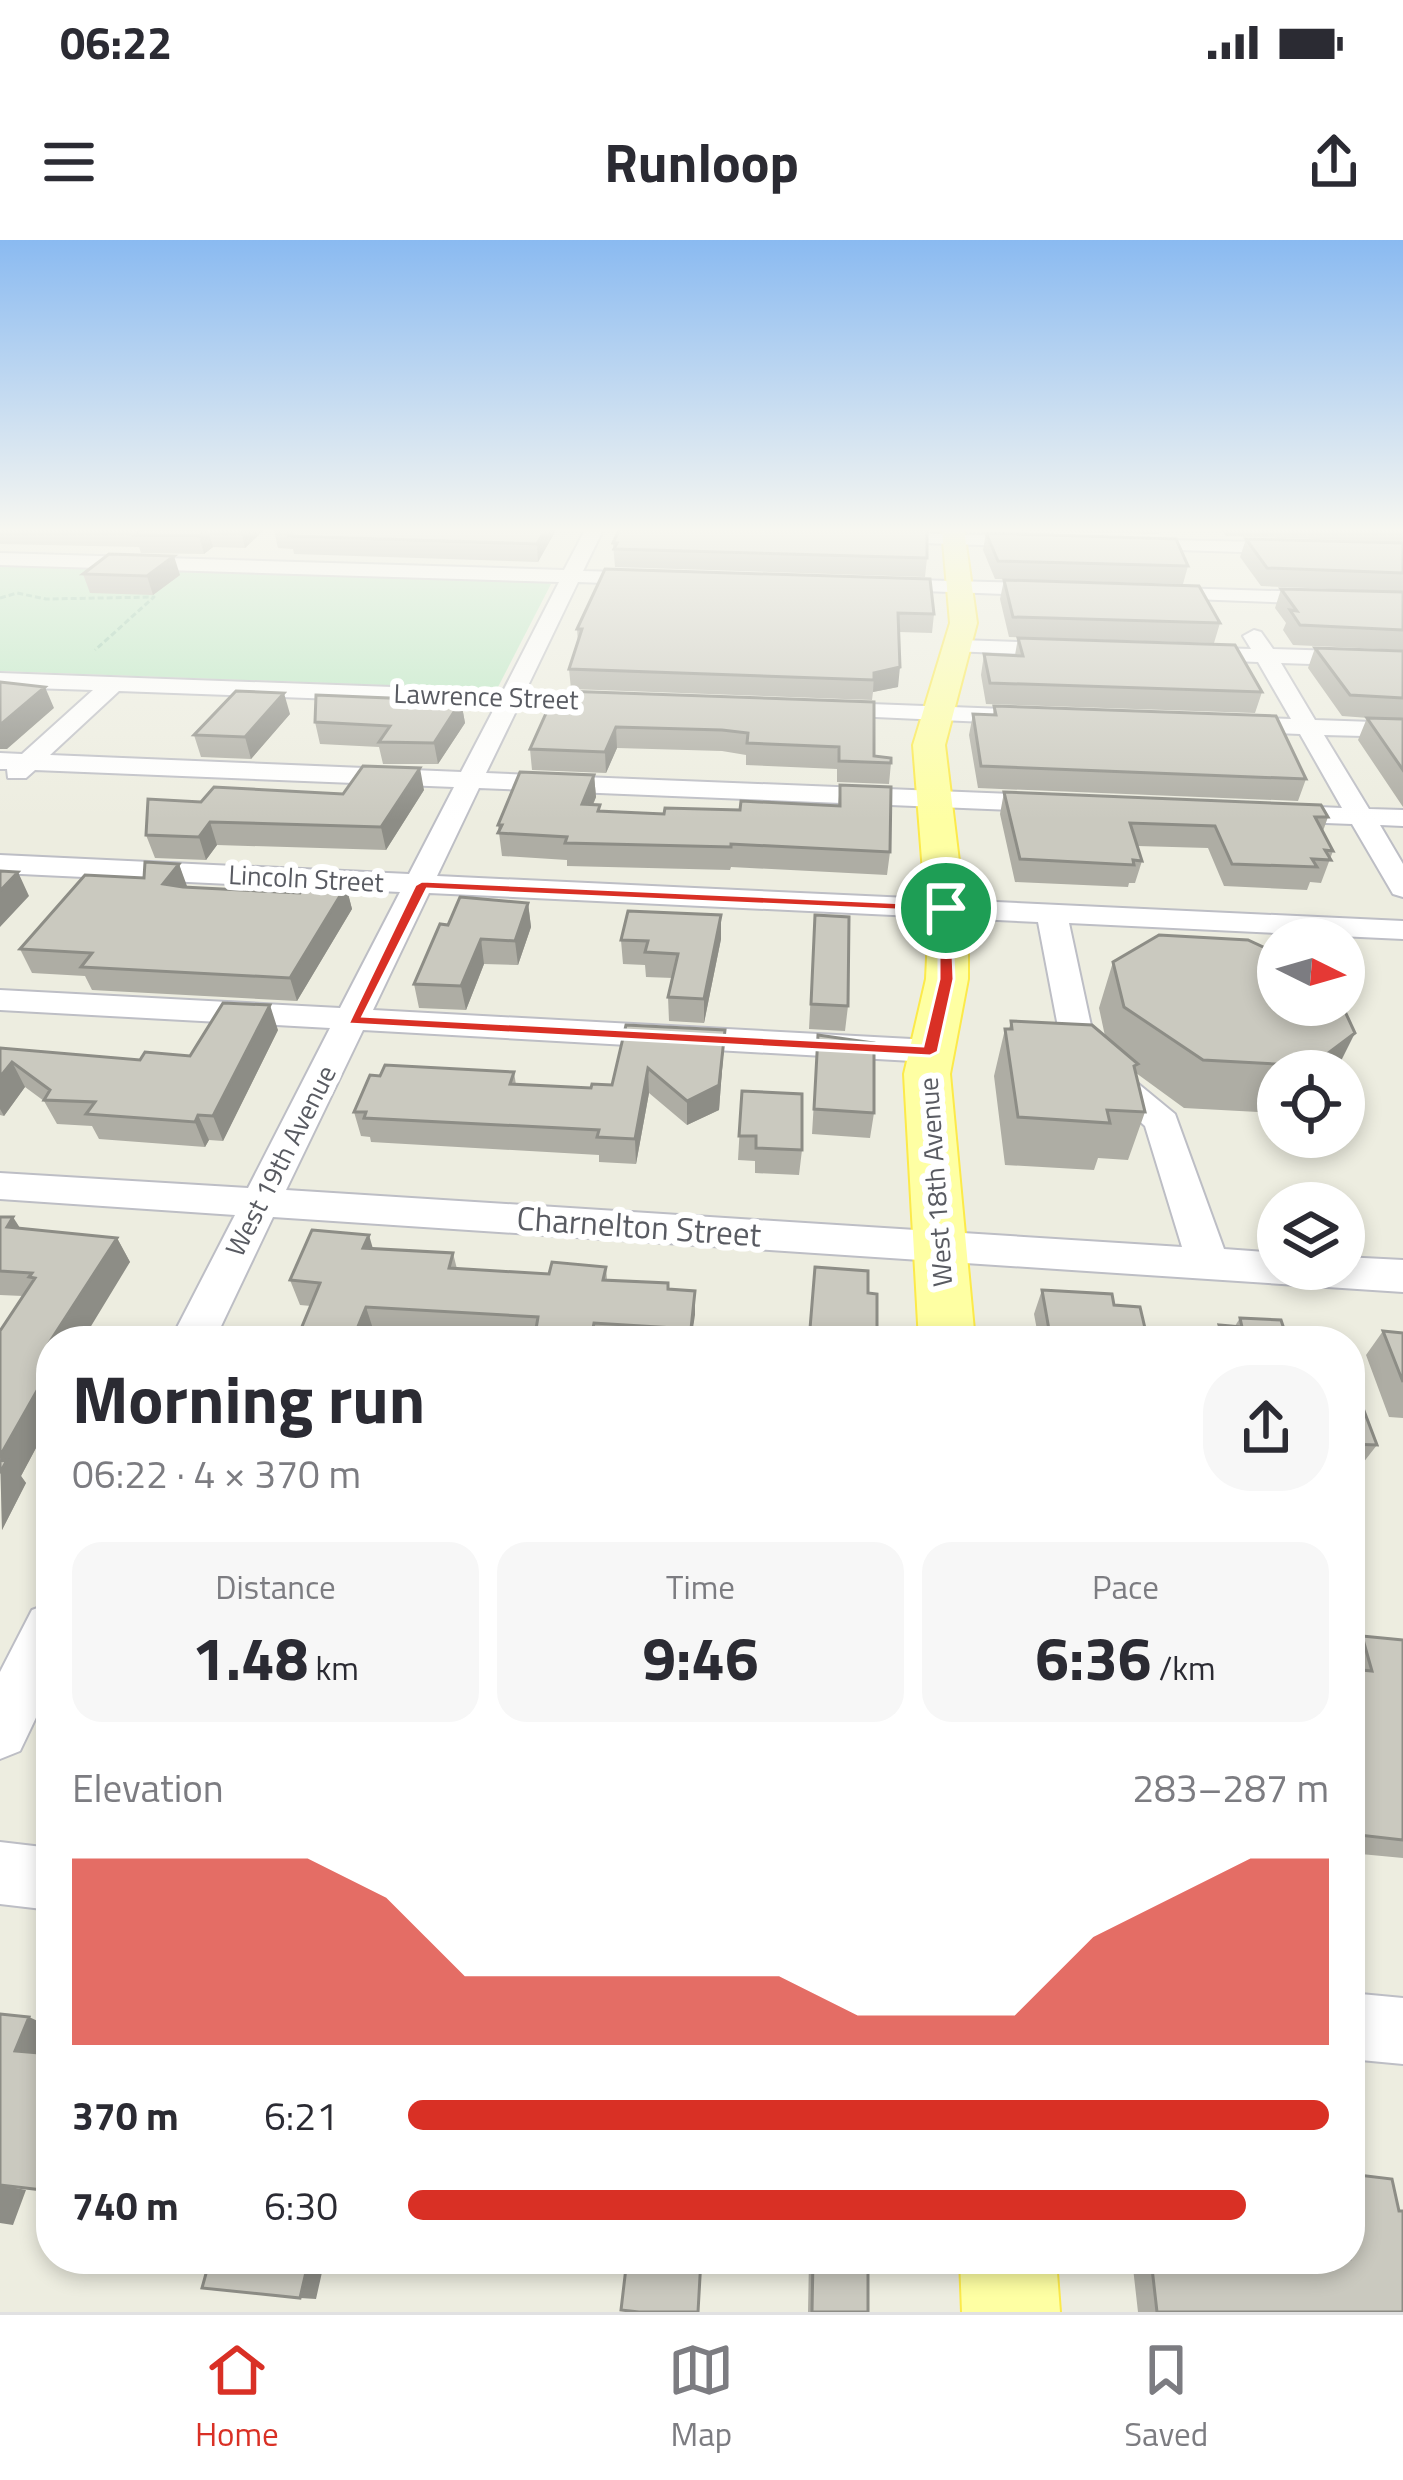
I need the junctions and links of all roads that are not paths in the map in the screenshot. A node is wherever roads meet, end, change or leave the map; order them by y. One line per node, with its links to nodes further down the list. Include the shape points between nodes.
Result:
1 (547, 627): 11 (street, West 19th Avenue)
2 (964, 627): 4 (main road, West 18th Avenue)
3 (1248, 627): 7 (street)
4 (960, 646): 5 (street); 14 (main road, West 18th Avenue)
5 (1102, 651)
6 (1149, 652): 7 (street)
7 (1266, 656): 8 (street); 17 (street)
8 (1403, 660)
9 (0, 680): 10 (street, Lawrence Street)
10 (112, 684): 11 (street, Lawrence Street); 20 (street)
11 (513, 698): 12 (street, Lawrence Street); 21 (street, West 19th Avenue)
12 (630, 702)
13 (794, 709): 14 (street)
14 (934, 714): 15 (street); 23 (main road, West 18th Avenue)
15 (1051, 718)
16 (1192, 722): 17 (street)
17 (1309, 727): 18 (street); 26 (street)
18 (1403, 730)
19 (0, 760): 20 (street)
20 (29, 761): 21 (street); 22 (street)
21 (472, 780): 23 (street); 29 (street, West 19th Avenue)
22 (0, 789)
23 (935, 800): 24 (street); 31 (main road, West 18th Avenue)
24 (1077, 805)
25 (1242, 812): 26 (street)
26 (1360, 816): 27 (street); 30 (street)
27 (1403, 818)
28 (0, 864): 29 (street, Lincoln Street)
29 (422, 885): 31 (street, Lincoln Street); 35 (street, West 19th Avenue)
30 (1403, 888)
31 (946, 908): 32 (street, Lincoln Street); 36 (main road, West 18th Avenue, via 946,979)
32 (1052, 914): 33 (street, Lincoln Street); 40 (street, via 1080,1053 1162,1124)
33 (1403, 930)
34 (0, 1000): 35 (street)
35 (353, 1020): 36 (street); 38 (street, West 19th Avenue)
36 (930, 1052): 39 (main road, West 18th Avenue)
37 (0, 1186): 38 (street, Charnelton Street)
38 (260, 1200): 39 (street, Charnelton Street); 44 (street, West 19th Avenue)
39 (941, 1246): 40 (street, Charnelton Street); 45 (main road, West 18th Avenue)
40 (1208, 1264): 41 (street, Charnelton Street)
41 (1257, 1267)
42 (1365, 1274): 43 (street)
43 (1403, 1276)
44 (199, 1326)
45 (946, 1326)
46 (36, 1659): 47 (street)
47 (0, 1732)
48 (0, 1873): 49 (street)
49 (36, 1877)
50 (1365, 2027): 51 (street)
51 (1403, 2031)
52 (1009, 2274): 53 (main road)
53 (1011, 2312)

